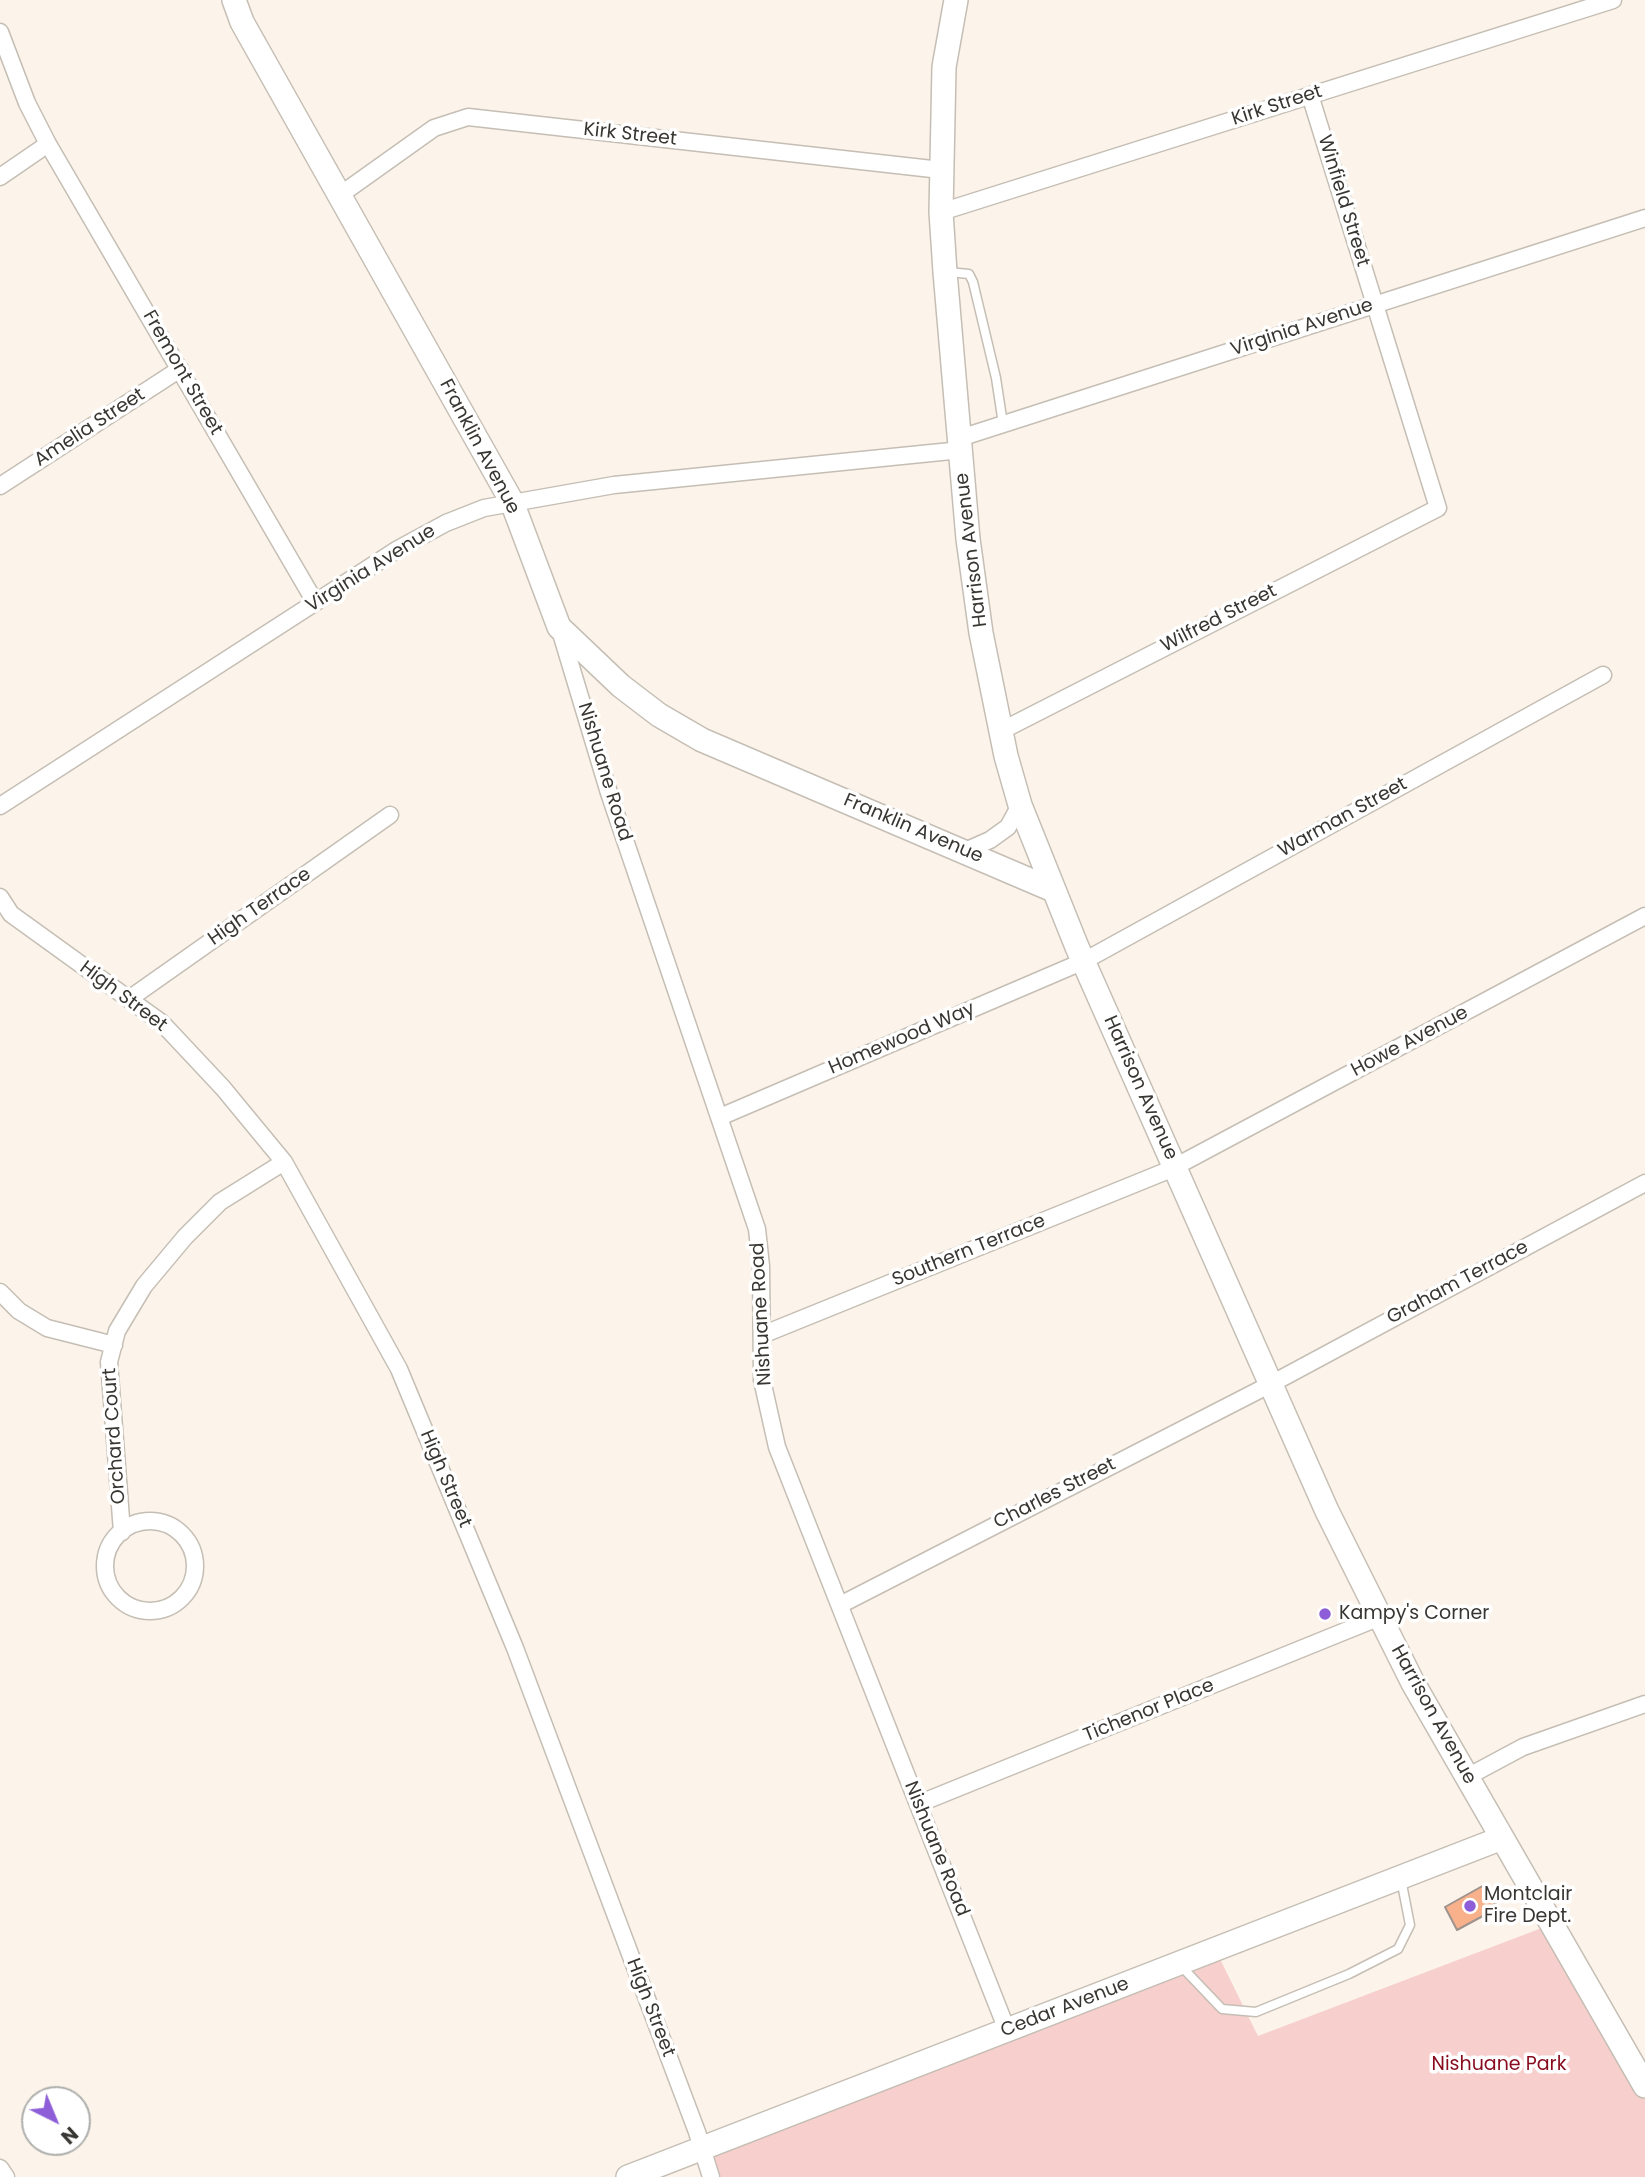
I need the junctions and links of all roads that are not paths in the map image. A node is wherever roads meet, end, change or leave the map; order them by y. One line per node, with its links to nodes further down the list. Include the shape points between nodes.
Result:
1 (234, 0): 9 (street, Franklin Avenue)
2 (956, 0): 7 (street, Harrison Avenue, via 944,67)
3 (1613, 0): 5 (street, Kirk Street)
4 (0, 32): 6 (street, Fremont Street)
5 (1310, 96): 10 (street, Kirk Street); 13 (street, Winfield Street)
6 (48, 144): 8 (street); 14 (street, Fremont Street)
7 (941, 170): 9 (street, Kirk Street, via 468,117 434,128); 10 (street, Harrison Avenue)
8 (0, 177)
9 (340, 195): 18 (street, Franklin Avenue)
10 (941, 212): 12 (street, Harrison Avenue)
11 (1645, 219): 13 (street, Virginia Avenue)
12 (945, 272): 15 (lane, via 969,274 973,282); 16 (street, Harrison Avenue)
13 (1375, 305): 15 (street, Virginia Avenue); 19 (street, Winfield Street)
14 (180, 369): 17 (street, Amelia Street); 20 (street, Fremont Street)
15 (1003, 424): 16 (street, Virginia Avenue)
16 (960, 444): 18 (street, Virginia Avenue, via 614,485); 23 (street, Harrison Avenue, via 981,633)
17 (0, 486)
18 (512, 502): 20 (street, Virginia Avenue, via 446,523); 21 (street, Franklin Avenue)
19 (1438, 508): 23 (street, Wilfred Street)
20 (315, 603): 25 (street, Virginia Avenue)
21 (559, 626): 27 (street, Franklin Avenue, via 621,686 702,740); 33 (street, Nishuane Road, via 609,793)
22 (1603, 675): 31 (street, Warman Street)
23 (1001, 731): 24 (street, Harrison Avenue)
24 (1020, 805): 27 (street, via 1008,827); 28 (street, Harrison Avenue)
25 (0, 806)
26 (390, 815): 32 (street, High Terrace)
27 (965, 850): 28 (street, Franklin Avenue)
28 (1053, 890): 31 (street, Harrison Avenue)
29 (0, 897): 32 (street, High Street, via 11,914)
30 (1645, 916): 35 (street, Howe Avenue)
31 (1084, 961): 33 (street, Homewood Way); 35 (street, Harrison Avenue)
32 (129, 999): 34 (street, High Street, via 162,1023)
33 (720, 1117): 38 (street, Nishuane Road, via 757,1229)
34 (284, 1162): 39 (street, Orchard Court, via 220,1202 185,1237 144,1286 117,1331); 52 (street, High Street, via 399,1369 515,1648)
35 (1175, 1167): 38 (street, Southern Terrace); 40 (street, Harrison Avenue)
36 (1645, 1183): 40 (street, Graham Terrace)
37 (0, 1292): 39 (street, via 19,1311 47,1328)
38 (762, 1335): 42 (street, Nishuane Road, via 762,1380 777,1447)
39 (114, 1345): 41 (street, Orchard Court, via 109,1362)
40 (1271, 1384): 42 (street, Charles Street); 43 (street, Harrison Avenue)
41 (121, 1532): 41 (street, via 109,1548 106,1562 106,1576 117,1597 142,1610 156,1611 177,1602 187,1592 195,1570 189,1543 168,1524 154,1521)
42 (839, 1605): 46 (street, Nishuane Road)
43 (1380, 1617): 45 (street, Harrison Avenue); 46 (street, Tichenor Place)
44 (1645, 1704): 45 (street, via 1523,1747)
45 (1467, 1777): 47 (street, Harrison Avenue)
46 (918, 1804): 50 (street, Nishuane Road)
47 (1502, 1838): 48 (street, Cedar Avenue); 51 (street, Harrison Avenue)
48 (1401, 1877): 49 (street, Cedar Avenue); 49 (lane, via 1410,1925 1398,1949 1256,2012 1222,2009)
49 (1179, 1964): 50 (street, Cedar Avenue)
50 (1007, 2030): 52 (street, Cedar Avenue)
51 (1642, 2073)
52 (702, 2149): 55 (street, Cedar Avenue); 56 (street, High Street)
53 (0, 2168): 54 (street)
54 (6, 2177)
55 (628, 2177)
56 (711, 2177)

